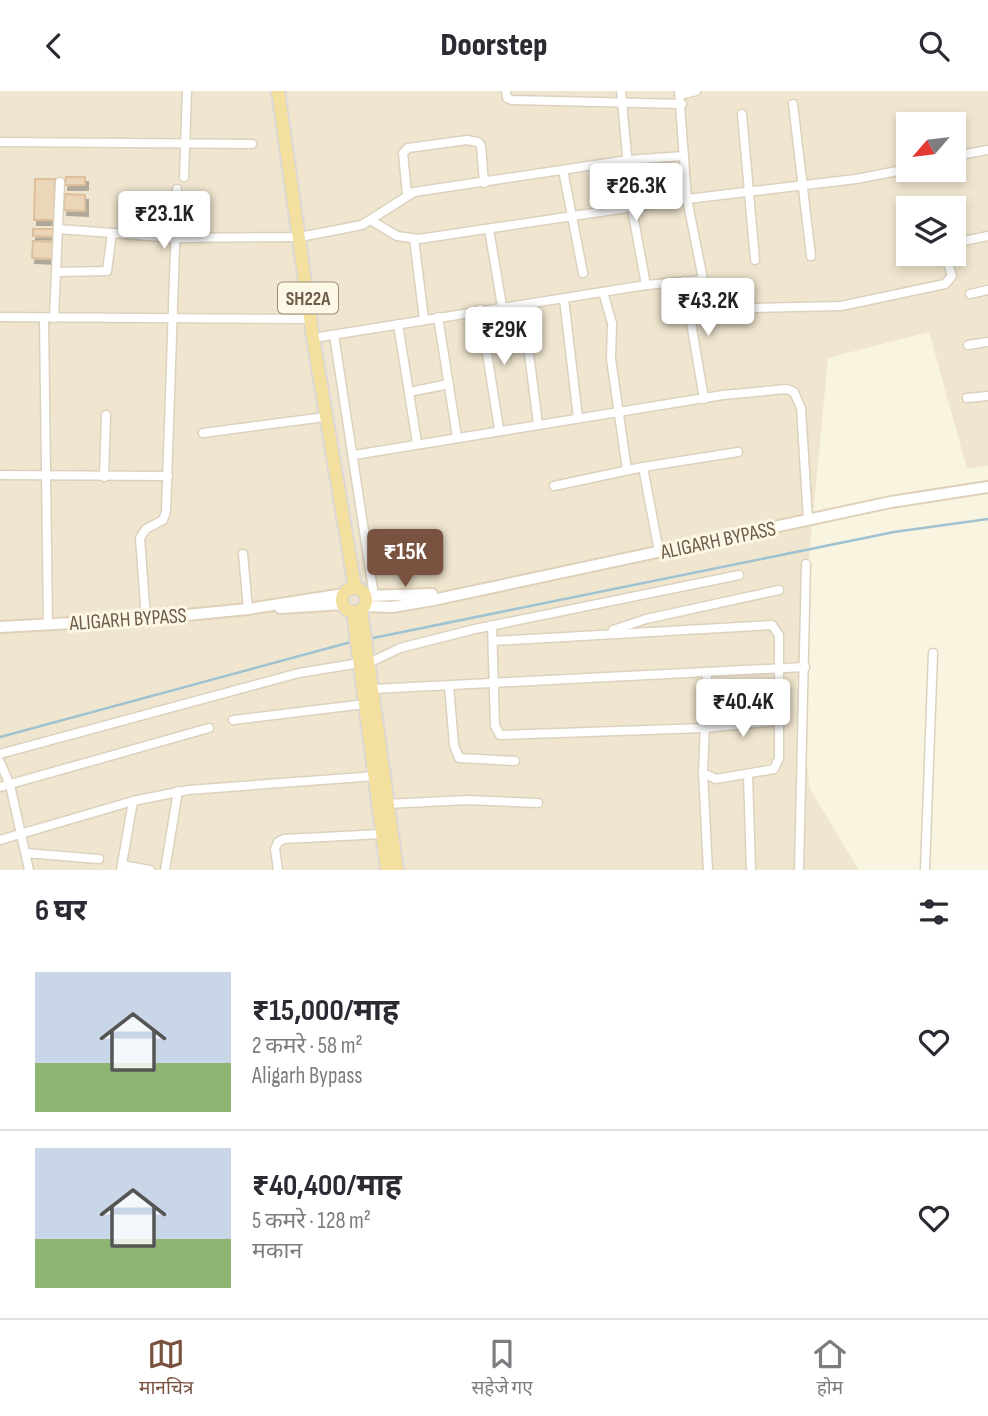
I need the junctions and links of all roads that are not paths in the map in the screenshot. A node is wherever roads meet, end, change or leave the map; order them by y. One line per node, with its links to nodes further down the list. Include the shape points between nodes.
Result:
1 (187, 91): 12 (street)
2 (278, 91): 34 (main road, SH22A)
3 (506, 91): 7 (street, via 513,100)
4 (621, 91): 7 (street)
5 (696, 91): 6 (street)
6 (680, 97): 7 (street); 15 (street)
7 (623, 103): 16 (street)
8 (793, 104): 22 (street)
9 (742, 114): 24 (street)
10 (0, 142): 12 (street)
11 (252, 143): 12 (street)
12 (184, 144): 19 (street)
13 (988, 150): 14 (street)
14 (966, 154)
15 (684, 156): 16 (street); 26 (street)
16 (628, 160): 17 (street); 27 (street)
17 (563, 170): 21 (street); 28 (street)
18 (896, 171): 22 (street)
19 (184, 177)
20 (60, 182): 30 (street)
21 (484, 183): 25 (street); 25 (street, via 478,142 408,148 403,153)
22 (803, 184): 24 (street); 38 (street)
23 (177, 189): 35 (street)
24 (749, 191): 26 (street); 39 (street)
25 (407, 194): 29 (street)
26 (687, 199): 27 (street); 43 (street)
27 (632, 209): 28 (street); 45 (street)
28 (571, 218): 31 (street); 42 (street)
29 (372, 221): 34 (street); 36 (street, via 397,236)
30 (58, 229): 32 (street); 41 (street)
31 (489, 229): 36 (street); 50 (street)
32 (112, 233): 35 (street); 41 (street, via 107,271)
33 (988, 236): 37 (street)
34 (300, 237): 35 (street); 57 (main road, SH22A)
35 (174, 238): 56 (street)
36 (414, 239): 58 (street)
37 (966, 241)
38 (811, 255)
39 (755, 260)
40 (949, 266): 43 (street, via 953,276 945,284 841,306 714,311 706,304)
41 (56, 272): 55 (street)
42 (583, 273)
43 (701, 280): 44 (street)
44 (684, 281): 45 (street); 69 (street)
45 (646, 285): 47 (street)
46 (988, 290): 48 (street)
47 (603, 292): 49 (street); 70 (street, via 612,323 611,359)
48 (970, 294)
49 (564, 299): 50 (street); 73 (street)
50 (502, 306): 51 (street)
51 (480, 309): 53 (street); 75 (street)
52 (0, 317): 54 (street)
53 (438, 317): 58 (street); 65 (street)
54 (44, 318): 55 (street); 83 (street)
55 (54, 318): 56 (street)
56 (172, 319): 57 (street); 85 (street)
57 (310, 319): 61 (main road, SH22A)
58 (424, 319): 59 (street)
59 (398, 324): 60 (street); 66 (street)
60 (334, 335): 61 (street); 80 (street)
61 (313, 338): 72 (main road, SH22A)
62 (988, 342): 63 (street)
63 (968, 345)
64 (528, 346): 74 (street)
65 (449, 384): 66 (street); 77 (street)
66 (409, 392): 78 (street)
67 (988, 396): 68 (street)
68 (967, 398)
69 (704, 399): 70 (street); 89 (street, via 744,392 794,392 801,408)
70 (621, 411): 73 (street); 82 (street)
71 (106, 415): 86 (street)
72 (325, 417): 76 (street); 95 (main road, SH22A)
73 (578, 418): 74 (street)
74 (538, 423): 75 (street)
75 (499, 429): 77 (street)
76 (203, 433)
77 (457, 437): 78 (street)
78 (417, 443): 80 (street)
79 (738, 452): 81 (street)
80 (354, 455): 95 (street)
81 (643, 467): 82 (street); 90 (street)
82 (628, 470): 87 (street)
83 (46, 474): 84 (street); 86 (street); 98 (street)
84 (0, 475)
85 (168, 476): 86 (street); 97 (street, via 163,520 146,529 141,538)
86 (104, 477)
87 (554, 486)
88 (988, 487): 89 (main road, ALIGARH BYPASS)
89 (808, 520): 90 (main road, ALIGARH BYPASS)
90 (659, 552): 95 (main road, ALIGARH BYPASS, via 392,607)
91 (243, 554): 96 (street)
92 (806, 564): 105 (street)
93 (739, 575): 99 (street)
94 (779, 590): 101 (street, via 646,619)
95 (357, 603): 96 (main road, ALIGARH BYPASS); 104 (main road, SH22A)
96 (252, 608): 97 (main road, ALIGARH BYPASS)
97 (146, 619): 98 (main road, ALIGARH BYPASS)
98 (48, 625): 100 (main road, ALIGARH BYPASS)
99 (492, 625): 102 (street); 104 (street)
100 (0, 627)
101 (607, 633): 102 (street); 106 (street, via 772,625 779,635)
102 (493, 641): 108 (street)
103 (933, 653): 143 (street)
104 (364, 658): 110 (main road, SH22A); 111 (main road, SH22A); 116 (street)
105 (805, 667): 106 (street); 142 (street)
106 (777, 670): 107 (street); 113 (street)
107 (707, 674): 108 (street); 115 (street)
108 (492, 685): 109 (street); 115 (street, via 496,731 505,737)
109 (449, 686): 110 (street); 117 (street, via 454,745 460,758)
110 (373, 689): 127 (main road, SH22A)
111 (365, 704): 112 (street); 121 (main road, SH22A)
112 (233, 720)
113 (778, 721): 115 (street); 120 (street, via 777,767)
114 (209, 728): 122 (street)
115 (704, 728): 119 (street)
116 (0, 754)
117 (515, 761)
118 (0, 762): 122 (street)
119 (703, 773): 120 (street, via 716,779); 140 (street)
120 (748, 775): 141 (street)
121 (376, 776): 124 (street); 127 (main road, SH22A)
122 (10, 785): 123 (street); 128 (street)
123 (0, 787)
124 (178, 791): 125 (street); 136 (street)
125 (133, 801): 128 (street); 133 (street)
126 (538, 803): 127 (street)
127 (384, 804): 129 (main road, SH22A); 139 (main road, SH22A)
128 (22, 834): 130 (street); 131 (street)
129 (382, 834): 137 (street, via 284,839 275,849); 138 (main road, SH22A)
130 (0, 840)
131 (26, 853): 132 (street); 134 (street)
132 (99, 859)
133 (122, 867): 135 (street)
134 (29, 870)
135 (150, 870)
136 (165, 870)
137 (278, 870)
138 (387, 870)
139 (397, 870)
140 (708, 870)
141 (751, 870)
142 (799, 870)
143 (925, 870)

